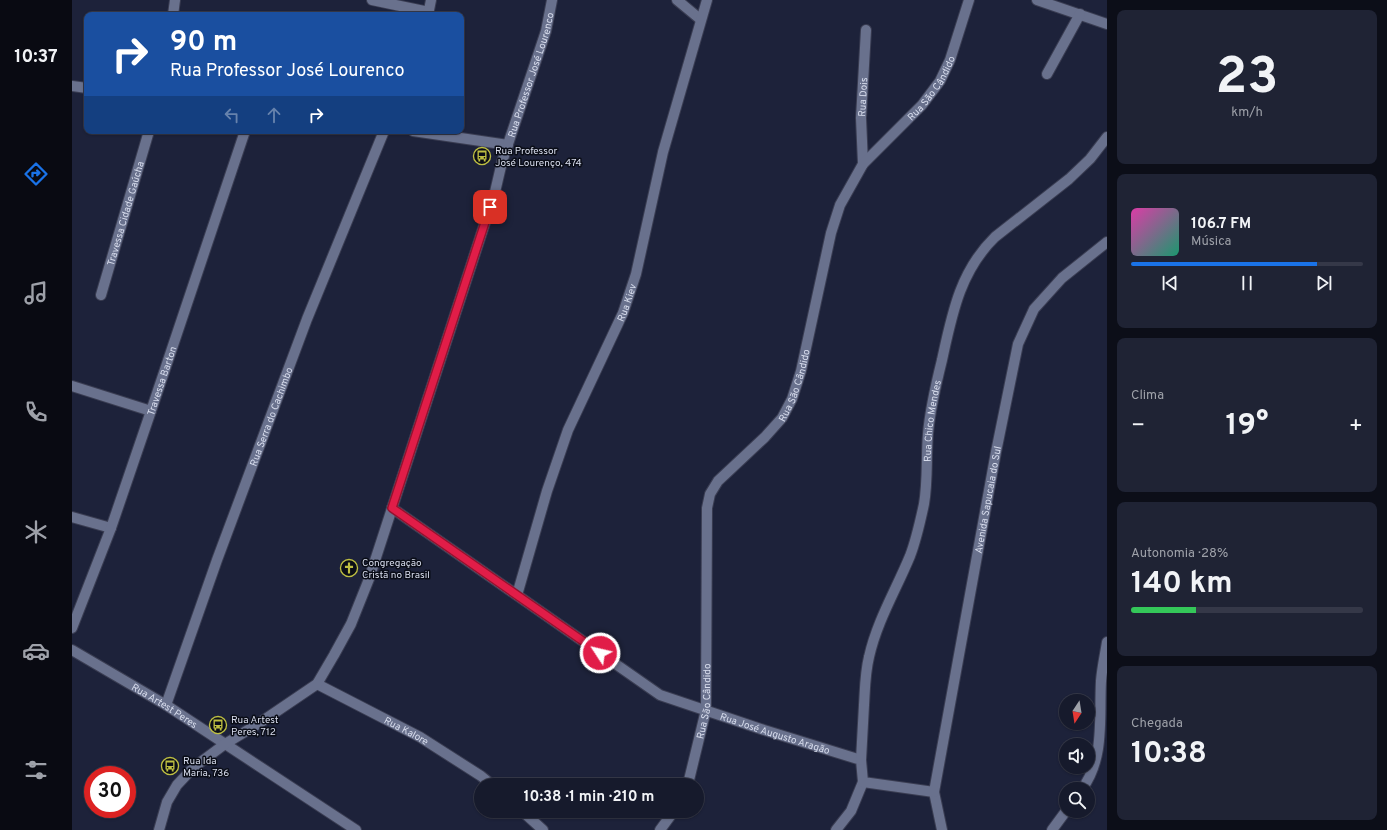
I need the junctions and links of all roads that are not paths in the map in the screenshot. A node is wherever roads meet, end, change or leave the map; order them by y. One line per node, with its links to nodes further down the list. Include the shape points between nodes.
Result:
1 (175, 0): 9 (street)
2 (372, 0): 10 (street)
3 (431, 0): 11 (street)
4 (552, 0): 24 (street, Rua Professor José Lourenco, via 546,30)
5 (677, 0): 13 (street)
6 (707, 0): 13 (street, Rua Kiev)
7 (969, 0): 25 (street, Rua São Cândido, via 950,60 940,81 922,105)
8 (1037, 0): 12 (street)
9 (173, 12)
10 (425, 12)
11 (429, 12)
12 (1080, 14): 14 (street); 16 (street)
13 (700, 19): 33 (street, Rua Kiev, via 663,152 636,274 623,313 568,430)
14 (1107, 24)
15 (866, 30): 25 (street, Rua Dois, via 861,118)
16 (1047, 74)
17 (72, 86): 18 (street)
18 (84, 88)
19 (149, 134): 27 (street, Travessa Cidade Gaúcha)
20 (243, 134): 29 (street, Travessa Barton)
21 (383, 134): 38 (street, Rua Serra do Cachimbo, via 304,326)
22 (433, 134): 24 (street)
23 (1107, 137): 41 (street, Rua Chico Mendes, via 1090,159 1069,179 986,246 975,260 962,286 952,313 934,392 928,434 924,504 911,554 888,603 869,657 865,681)
24 (508, 145): 30 (street, Rua Professor José Lourenco)
25 (863, 164): 39 (street, Rua São Cândido, via 840,205 831,233 801,371 792,399 782,418 718,481 710,494 707,508)
26 (1107, 242): 46 (street, Avenida Sapucaia do Sul, via 1062,278 1034,309 1018,344)
27 (101, 295)
28 (72, 386): 29 (street)
29 (151, 411): 32 (street, Travessa Barton)
30 (392, 508): 33 (street, Rua José Augusto Aragão); 37 (street, Rua Professor José Lourenco, via 369,580 351,624)
31 (72, 517): 32 (street)
32 (110, 528): 34 (street, Travessa Barton)
33 (517, 594): 39 (street, Rua José Augusto Aragão, via 660,695)
34 (72, 628)
35 (1107, 642): 45 (street, via 1098,750 1093,769)
36 (72, 650): 38 (street, Rua Artest Peres)
37 (317, 684): 40 (street, Rua Professor José Lourenco); 42 (street, Rua Kalore, via 420,738)
38 (166, 705): 40 (street, Rua Artest Peres)
39 (706, 710): 41 (street, Rua José Augusto Aragão); 43 (street, Rua São Cândido)
40 (225, 744): 50 (street, Rua Professor José Lourenco, via 194,767 177,785 167,802); 51 (street, Rua Artest Peres)
41 (861, 760): 44 (street)
42 (483, 778)
43 (689, 778)
44 (863, 782): 46 (street); 54 (street, via 851,811)
45 (1086, 782)
46 (934, 792): 55 (street)
47 (530, 818): 52 (street)
48 (669, 818): 53 (street)
49 (1061, 818): 56 (street)
50 (159, 830)
51 (356, 830)
52 (543, 830)
53 (660, 830)
54 (836, 830)
55 (942, 830)
56 (1052, 830)

